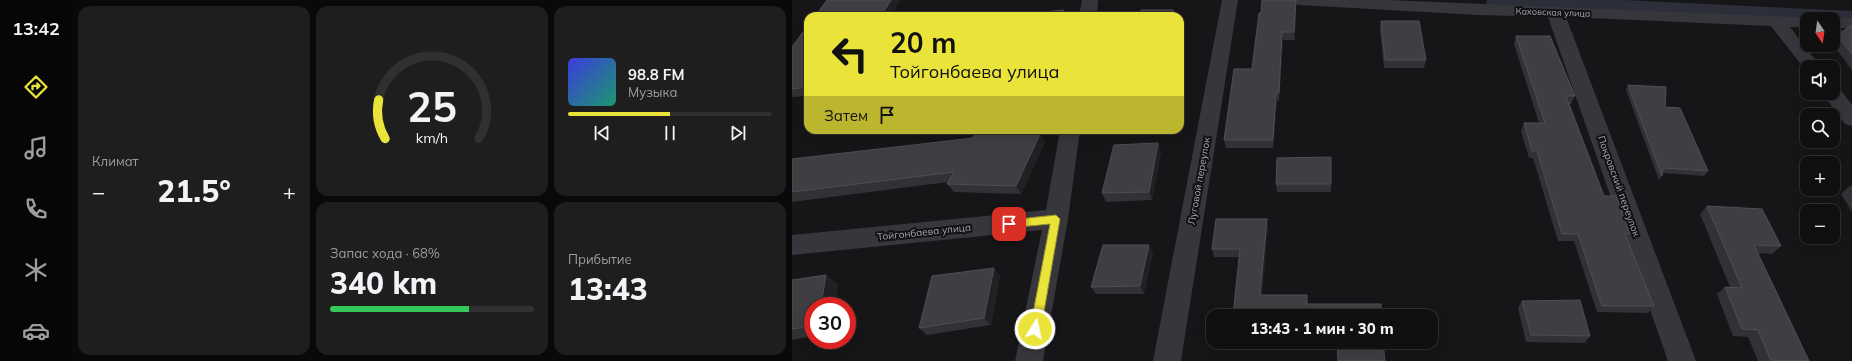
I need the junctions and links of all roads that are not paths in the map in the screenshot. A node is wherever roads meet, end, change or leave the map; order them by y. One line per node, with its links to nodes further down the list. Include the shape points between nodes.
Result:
1 (1090, 0): 6 (street)
2 (1230, 0): 20 (street, Луговой переулок)
3 (1300, 0): 5 (street, Каховская улица)
4 (1458, 0): 5 (street)
5 (1478, 10): 7 (street, Каховская улица)
6 (1088, 12)
7 (1555, 12): 8 (street, Каховская улица); 21 (street, Покровский переулок)
8 (1777, 22): 9 (street, Каховская улица); 12 (street)
9 (1800, 22)
10 (1840, 23): 11 (street)
11 (1852, 23)
12 (1807, 60)
13 (1837, 100): 14 (street)
14 (1852, 119)
15 (1069, 134): 16 (street)
16 (1056, 219): 17 (street, Тойгонбаева улица); 18 (street)
17 (792, 245)
18 (1029, 361): 19 (street)
19 (1036, 361)
20 (1167, 361)
21 (1682, 361)

